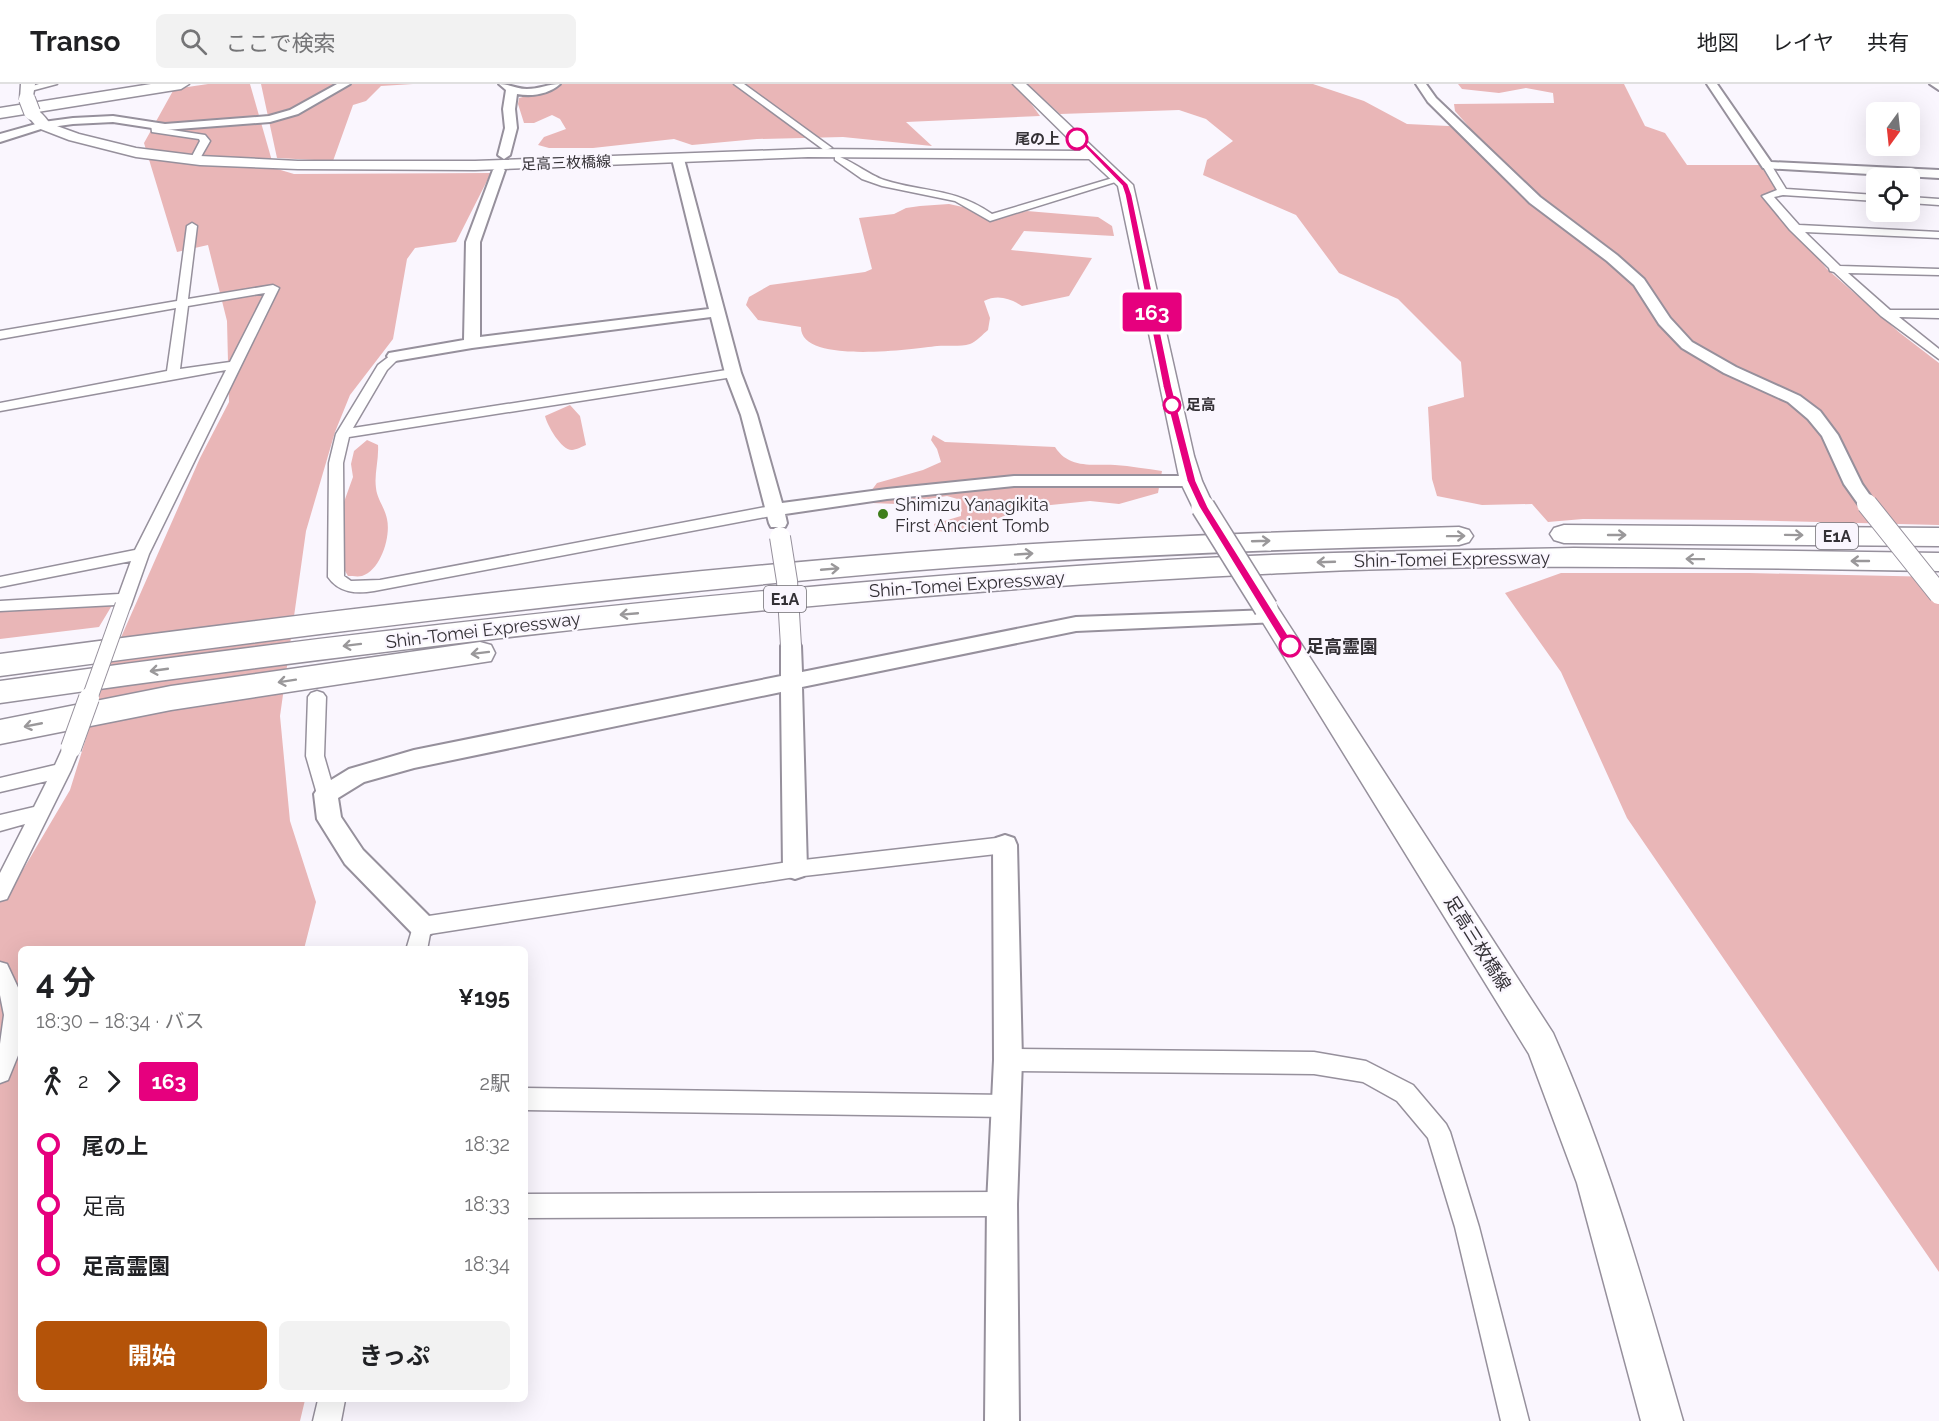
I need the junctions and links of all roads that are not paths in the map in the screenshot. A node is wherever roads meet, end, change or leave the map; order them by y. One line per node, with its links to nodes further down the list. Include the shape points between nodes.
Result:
1 (53, 84): 13 (street)
2 (152, 84): 14 (highway)
3 (181, 84): 15 (highway)
4 (345, 84): 17 (street, via 294,112 270,119)
5 (555, 84): 11 (street, via 534,92)
6 (738, 84): 19 (street)
7 (1019, 84): 20 (main road)
8 (1421, 84): 60 (street, bridge, via 1432,100 1535,200 1639,282 1664,321 1687,345 1794,399 1814,415 1830,435 1853,484)
9 (1712, 84): 25 (street)
10 (1935, 84): 12 (street)
11 (508, 87): 21 (street, via 511,129)
12 (1939, 87)
13 (29, 96): 16 (main road)
14 (0, 108)
15 (0, 113)
16 (43, 125): 17 (street, via 107,119); 18 (street); 24 (main road, 足高三枚橋線, via 117,150)
17 (154, 126): 24 (street, via 155,130 202,137 205,141)
18 (0, 138)
19 (828, 148)
20 (1094, 154): 23 (main road, 足高三枚橋線, via 826,152); 28 (main road)
21 (504, 155)
22 (838, 158): 28 (street, via 864,176 939,192 973,204 990,218)
23 (678, 159): 24 (main road, 足高三枚橋線, via 445,166); 39 (street)
24 (195, 160)
25 (1767, 165): 27 (street); 29 (street)
26 (499, 170): 43 (street, via 473,242)
27 (1939, 174)
28 (1120, 179): 51 (main road, 足高三枚橋線, via 1129,195)
29 (1783, 192): 30 (street); 34 (street, via 1767,196)
30 (1866, 197)
31 (1920, 201): 32 (street)
32 (1939, 202)
33 (192, 226): 38 (street)
34 (1794, 228): 35 (street); 36 (street)
35 (1939, 235)
36 (1834, 269): 37 (street); 40 (street)
37 (1939, 272)
38 (182, 304): 42 (street); 46 (street, via 273,288); 48 (street)
39 (718, 312): 43 (street); 47 (street)
40 (1885, 313): 41 (street); 44 (street)
41 (1939, 314)
42 (0, 335)
43 (472, 344): 45 (street)
44 (1939, 355)
45 (395, 356): 50 (street, via 382,368)
46 (234, 365): 48 (street); 55 (street)
47 (733, 373): 50 (street); 52 (street)
48 (173, 374): 49 (street)
49 (0, 407)
50 (343, 434): 52 (street, via 336,463 336,577 341,585 355,589)
51 (1191, 481): 52 (street, via 992,483); 63 (main road, 足高三枚橋線, bridge)
52 (776, 510): 66 (street, bridge, via 787,581)
53 (1939, 537): 54 (highway, Shin-Tomei Expressway / E1A, one-way to 53, via 1736,535)
54 (1566, 546): 56 (highway, Shin-Tomei Expressway / E1A, one-way to 54, via 1754,560); 57 (highway, Shin-Tomei Expressway / E1A, one-way to 57); 58 (highway, Shin-Tomei Expressway / E1A, one-way to 54, via 919,561 1231,542)
55 (141, 554): 59 (street); 61 (street)
56 (1939, 562)
57 (1290, 563): 67 (highway, Shin-Tomei Expressway / E1A, one-way to 67, via 884,590 586,618 240,658); 69 (highway, one-way to 69, via 887,601 454,656 171,698)
58 (765, 575): 64 (highway, via 630,581); 65 (highway, Shin-Tomei Expressway / E1A, via 526,598)
59 (0, 582)
60 (1939, 594)
61 (124, 602): 62 (street); 70 (street, bridge)
62 (0, 606)
63 (1269, 612): 66 (street, via 1076,624); 91 (main road, 足高三枚橋線, via 1541,1044 1592,1167)
64 (0, 646)
65 (0, 665)
66 (793, 684): 72 (street, via 414,759 357,775); 76 (street)
67 (0, 692)
68 (317, 697): 72 (street, via 315,756)
69 (0, 732)
70 (62, 770): 71 (street); 73 (street)
71 (0, 785)
72 (326, 794): 78 (street, via 329,819 354,857)
73 (40, 813): 74 (street); 77 (street)
74 (0, 823)
75 (1005, 845): 76 (street); 81 (street)
76 (795, 869): 78 (street)
77 (0, 893)
78 (422, 926): 79 (street)
79 (417, 946)
80 (0, 971): 82 (street, via 15,1007 15,1026)
81 (1008, 1060): 84 (street); 90 (street, via 1314,1063 1366,1072 1405,1093 1438,1132 1467,1227)
82 (0, 1071)
83 (528, 1099): 84 (street)
84 (1007, 1106): 85 (street)
85 (1002, 1204): 86 (street); 89 (street)
86 (528, 1206)
87 (332, 1402): 88 (street)
88 (327, 1421)
89 (1002, 1421)
90 (1515, 1421)
91 (1662, 1421)

